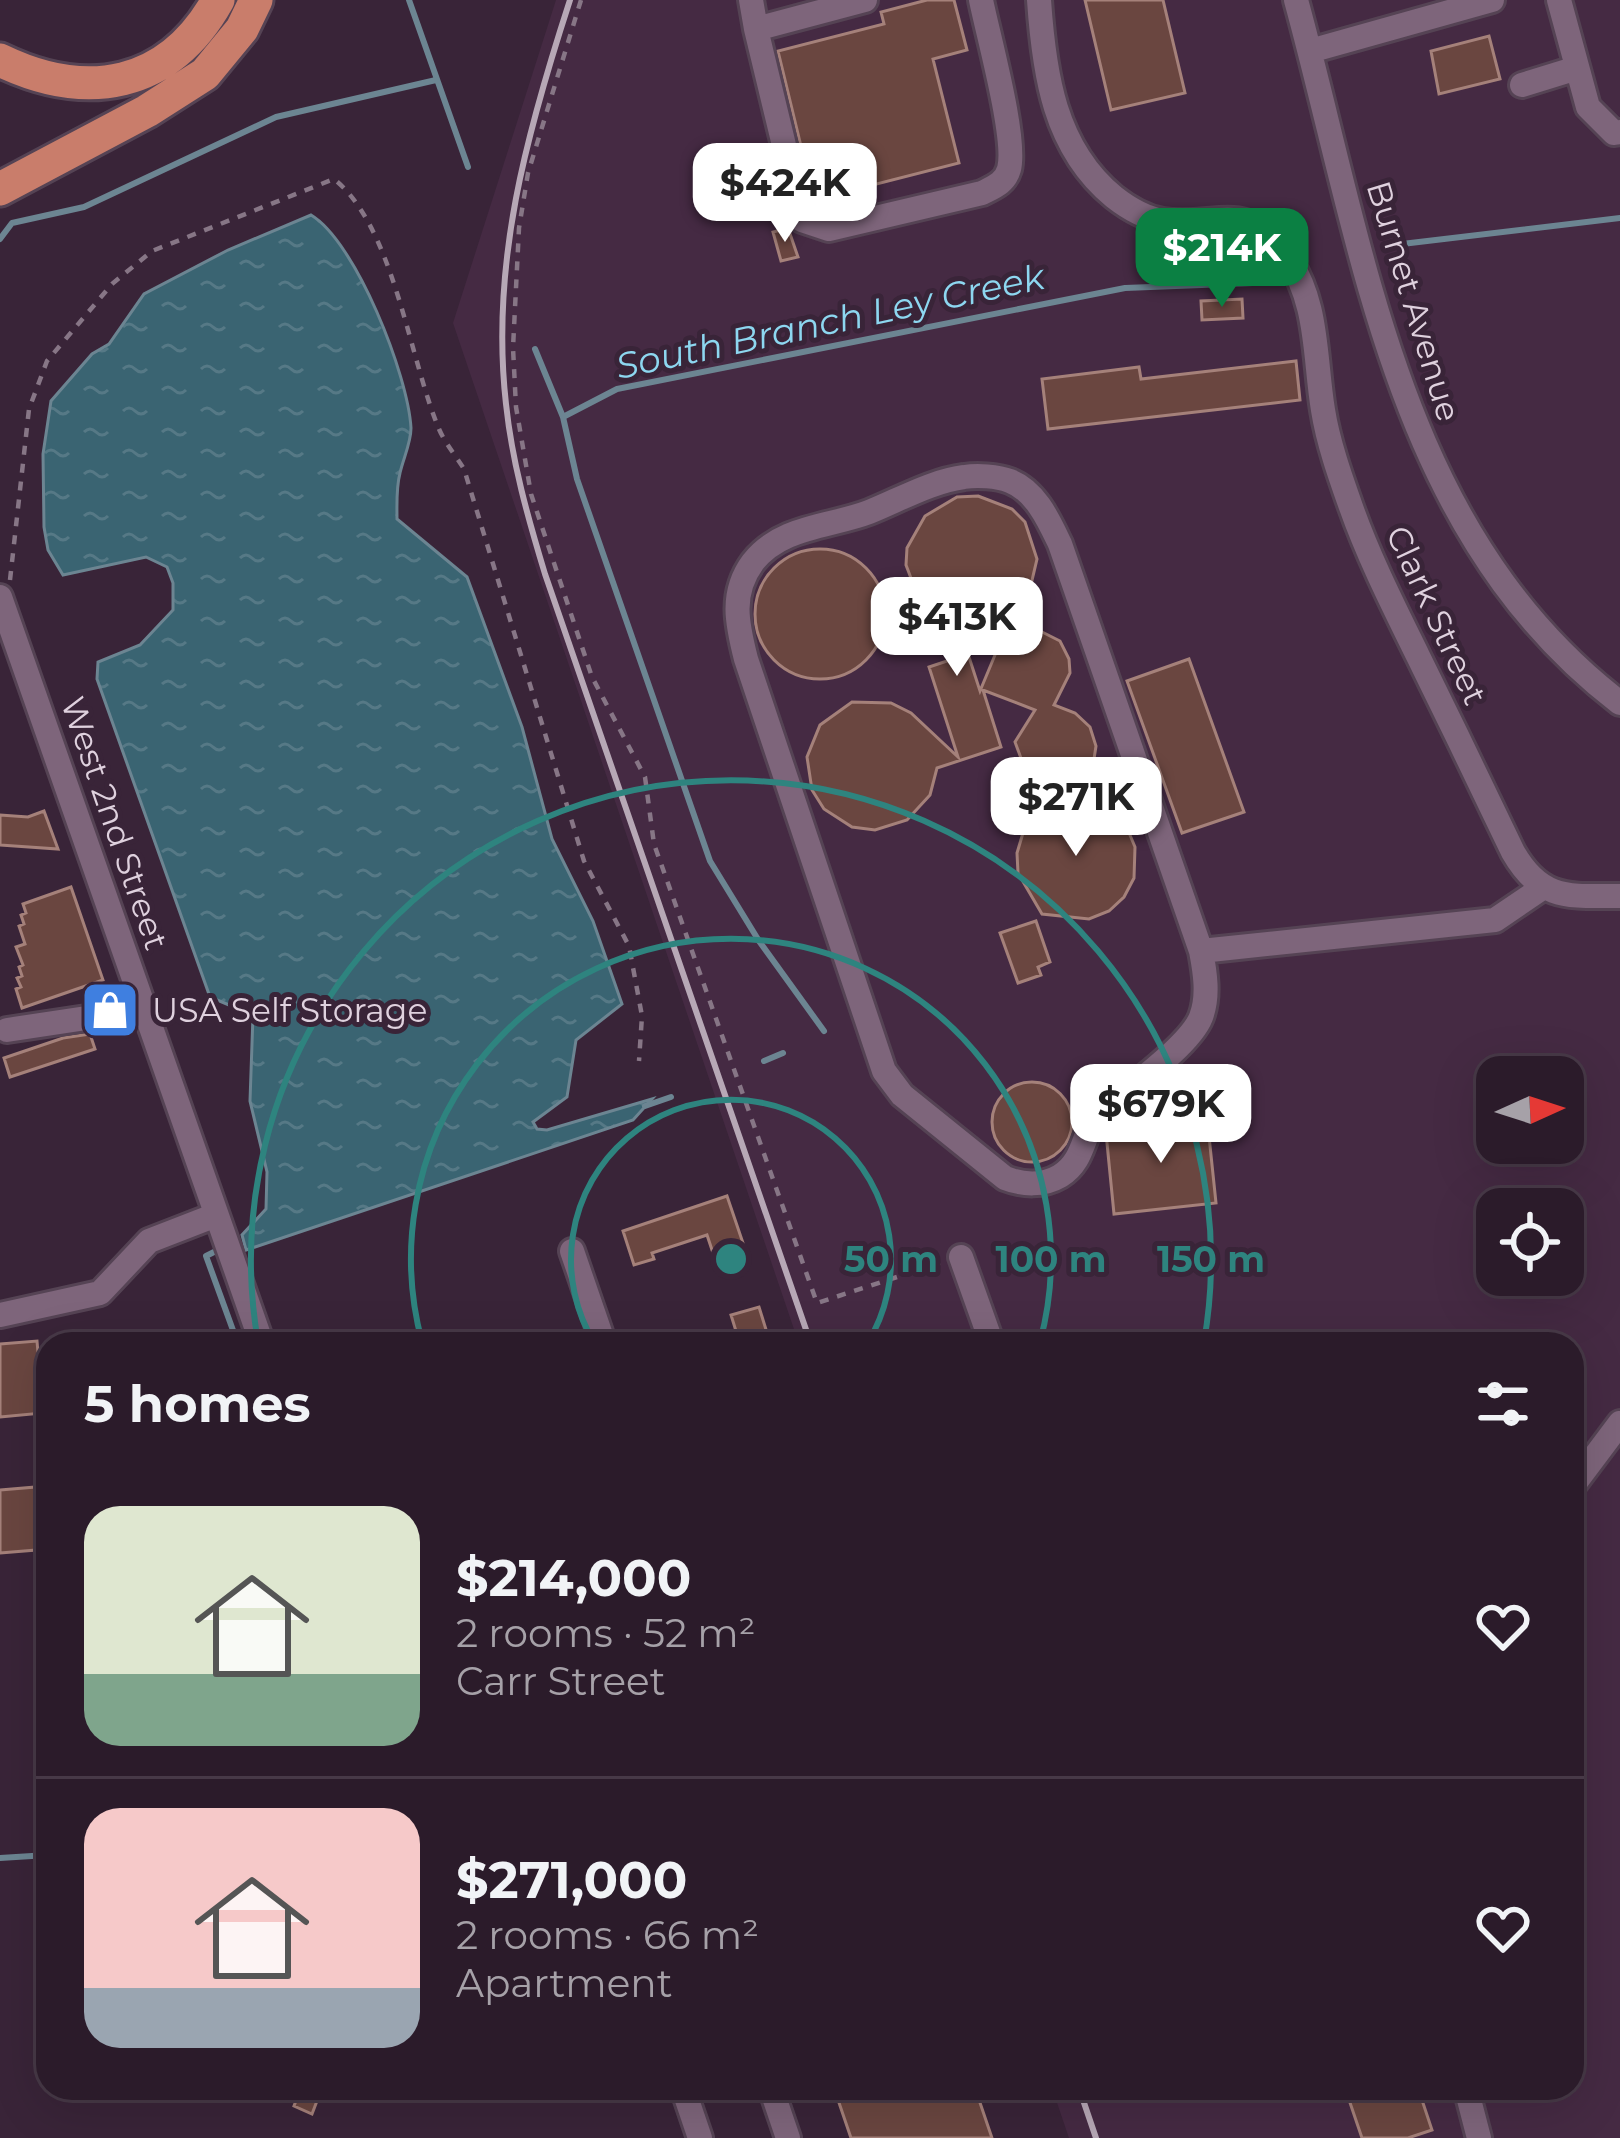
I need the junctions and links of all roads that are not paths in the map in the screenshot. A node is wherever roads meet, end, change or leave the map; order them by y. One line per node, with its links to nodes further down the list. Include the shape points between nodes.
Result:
1 (218, 0): 12 (highway, via 172,57 112,82 58,84)
2 (256, 0): 16 (highway, via 205,74)
3 (751, 0): 10 (street)
4 (866, 0): 10 (street)
5 (981, 0): 10 (street, via 1008,172 982,193 830,229 802,220)
6 (1040, 0): 19 (street, Clark Street, via 1061,128 1100,185 1162,221 1253,223 1299,274 1323,411 1352,508 1513,853)
7 (1296, 0): 11 (street, Burnet Avenue)
8 (1492, 0): 11 (street)
9 (1559, 0): 13 (street)
10 (756, 29)
11 (1310, 51): 18 (street, Burnet Avenue, via 1398,381 1446,491 1520,603)
12 (0, 60)
13 (1577, 68): 14 (street); 15 (street, via 1588,107)
14 (1522, 85)
15 (1620, 133)
16 (0, 189)
17 (3, 605): 22 (street, West 2nd Street)
18 (1620, 703)
19 (1542, 888): 20 (street); 21 (street, via 1495,920)
20 (1620, 896)
21 (1201, 951): 21 (street, via 1060,544 1030,495 1011,481 963,477 815,524 756,558 736,602 746,658 884,1071 902,1095 1006,1178 1022,1185 1054,1179 1077,1160 1093,1120 1201,1019)
22 (142, 1002): 23 (street); 24 (street, West 2nd Street)
23 (7, 1030)
24 (216, 1215): 27 (street, via 149,1241 100,1293); 28 (street, West 2nd Street)
25 (572, 1251): 29 (street)
26 (961, 1257): 30 (street)
27 (0, 1315)
28 (258, 1332)
29 (600, 1332)
30 (988, 1332)
31 (1620, 1424): 32 (street)
32 (1584, 1471)
33 (688, 2100): 36 (street)
34 (775, 2100): 37 (street)
35 (1469, 2100): 38 (street)
36 (700, 2138)
37 (788, 2138)
38 (1479, 2138)

